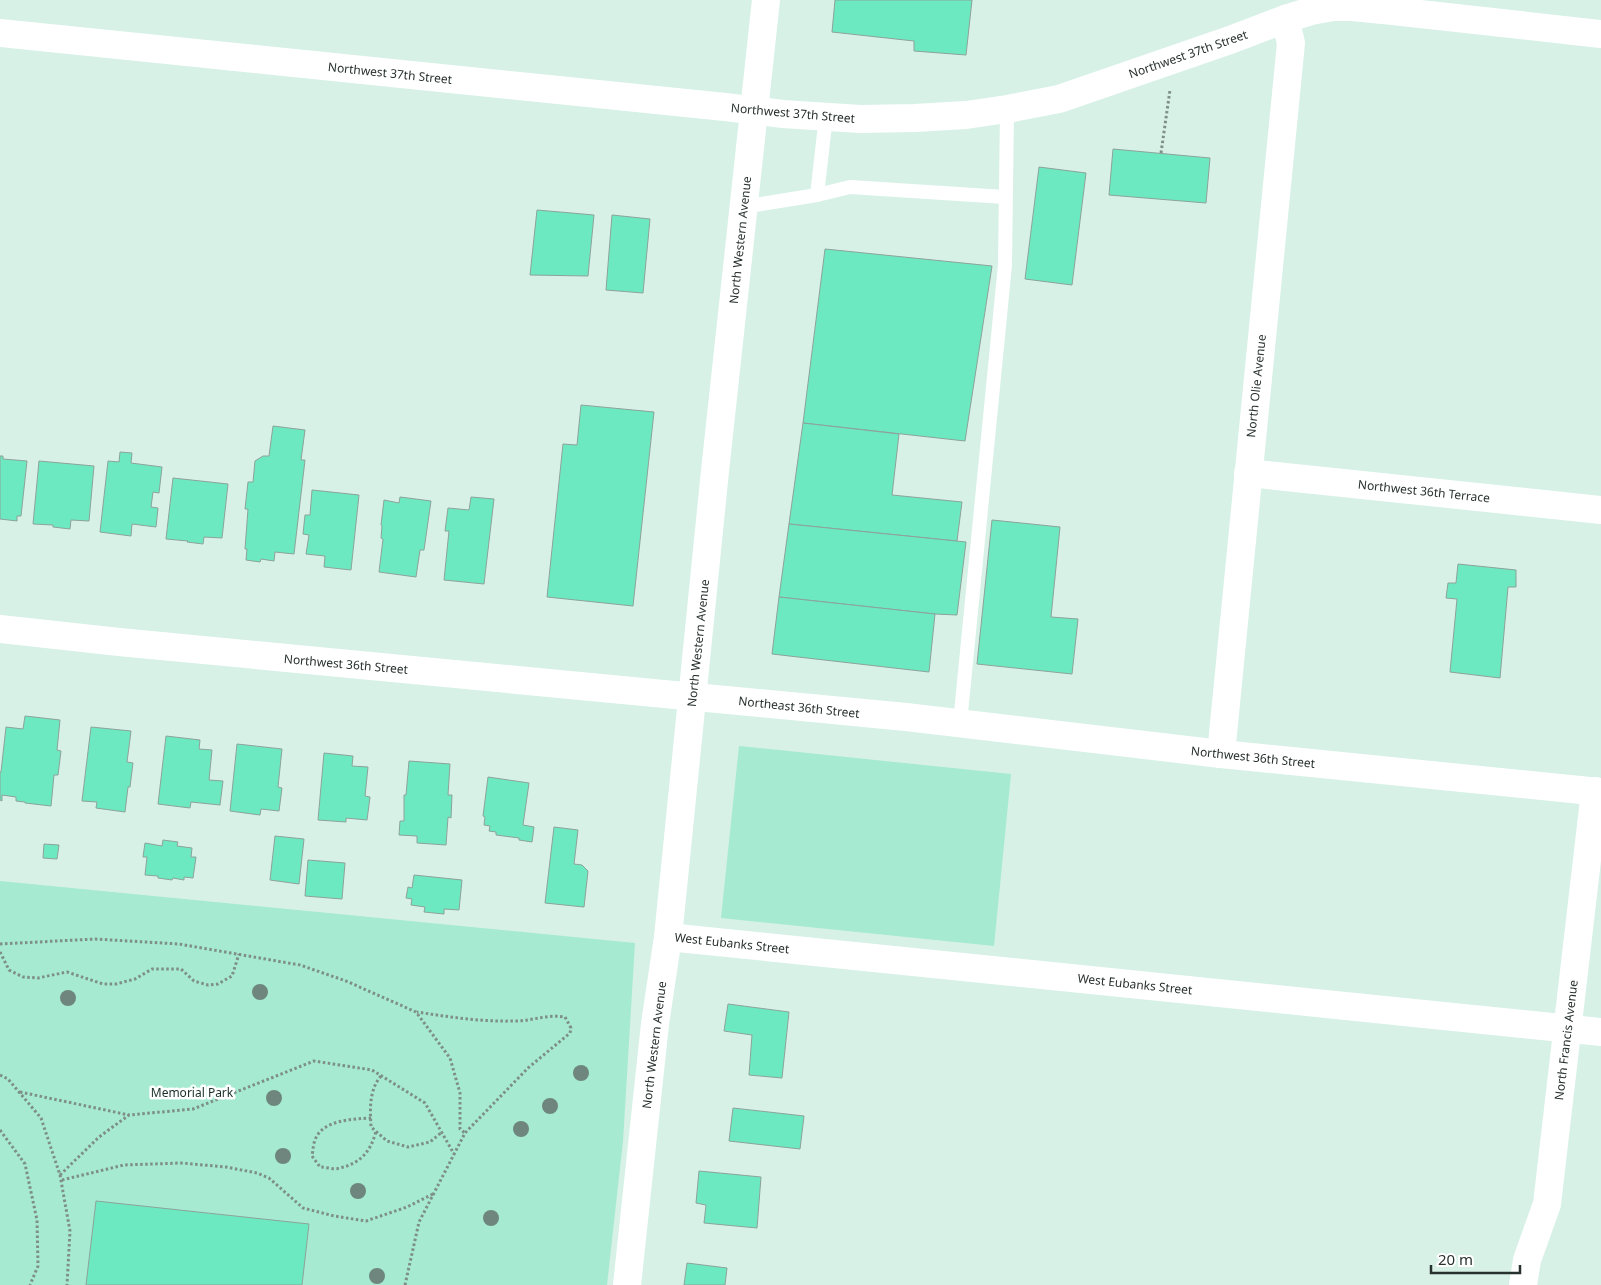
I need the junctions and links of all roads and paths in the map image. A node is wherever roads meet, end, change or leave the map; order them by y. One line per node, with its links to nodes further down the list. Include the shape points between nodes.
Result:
1 (766, 0): 7 (street, North Western Avenue)
2 (1285, 19): 4 (street, Northwest 37th Street, via 1326,9 1352,7); 6 (street, Northwest 37th Street, via 1059,99); 13 (street, North Olie Avenue, via 1291,44)
3 (0, 32): 7 (street, Northwest 37th Street)
4 (1601, 34)
5 (1170, 85): 9 (path)
6 (1007, 109): 8 (street, Northwest 37th Street, via 915,118); 11 (lane)
7 (754, 110): 8 (street, Northwest 37th Street); 12 (street, North Western Avenue)
8 (826, 116): 10 (lane)
9 (1162, 153)
10 (817, 195): 11 (lane, via 850,187); 12 (lane)
11 (1005, 197): 18 (lane, via 1005,265)
12 (744, 207): 16 (street, North Western Avenue)
13 (1248, 473): 14 (street, Northwest 36th Terrace); 19 (street, North Olie Avenue)
14 (1601, 510)
15 (0, 629): 16 (street, Northwest 36th Street)
16 (693, 696): 17 (street, Northeast 36th Street); 21 (street, North Western Avenue)
17 (906, 717): 18 (street, Northwest 36th Street)
18 (960, 724): 19 (street, Northwest 36th Street)
19 (1221, 754): 20 (street, Northwest 36th Street)
20 (1598, 792): 26 (street, North Francis Avenue)
21 (668, 937): 26 (street, West Eubanks Street); 44 (street, North Western Avenue, via 655,1024)
22 (0, 944): 24 (path, via 95,939 179,944)
23 (0, 952): 24 (path, via 9,970 23,977 38,978 67,972 103,984 116,984 136,979 152,969 181,970 194,981 208,985 218,984 232,976)
24 (238, 954): 25 (path, via 300,965)
25 (416, 1012): 36 (path, via 450,1058 460,1093 460,1129); 36 (path, via 516,1022 554,1015 565,1017 571,1028 570,1033 528,1068)
26 (1567, 1028): 27 (street, West Eubanks Street); 45 (street, North Francis Avenue, via 1547,1204 1527,1260)
27 (1601, 1032)
28 (0, 1075): 30 (path)
29 (381, 1076): 31 (path, via 372,1070 314,1061 193,1110); 32 (path, via 374,1083); 35 (path, via 425,1103)
30 (19, 1092): 31 (path); 38 (path, via 41,1118)
31 (129, 1115): 38 (path, via 99,1137)
32 (371, 1118): 34 (path); 34 (path, via 324,1126 315,1140 312,1156 320,1167 338,1169 362,1159 373,1144)
33 (0, 1130): 41 (path, via 25,1164 37,1220 38,1266)
34 (376, 1131): 35 (path, via 387,1141 408,1147 430,1142)
35 (442, 1132): 37 (path)
36 (465, 1133): 37 (path)
37 (454, 1154): 40 (path)
38 (60, 1175): 39 (path)
39 (62, 1180): 40 (path, via 124,1165 180,1163 226,1167 269,1178 303,1208 366,1221); 42 (path, via 70,1231)
40 (433, 1194): 43 (path, via 419,1222)
41 (30, 1285)
42 (67, 1285)
43 (405, 1285)
44 (627, 1285)
45 (1523, 1285)

